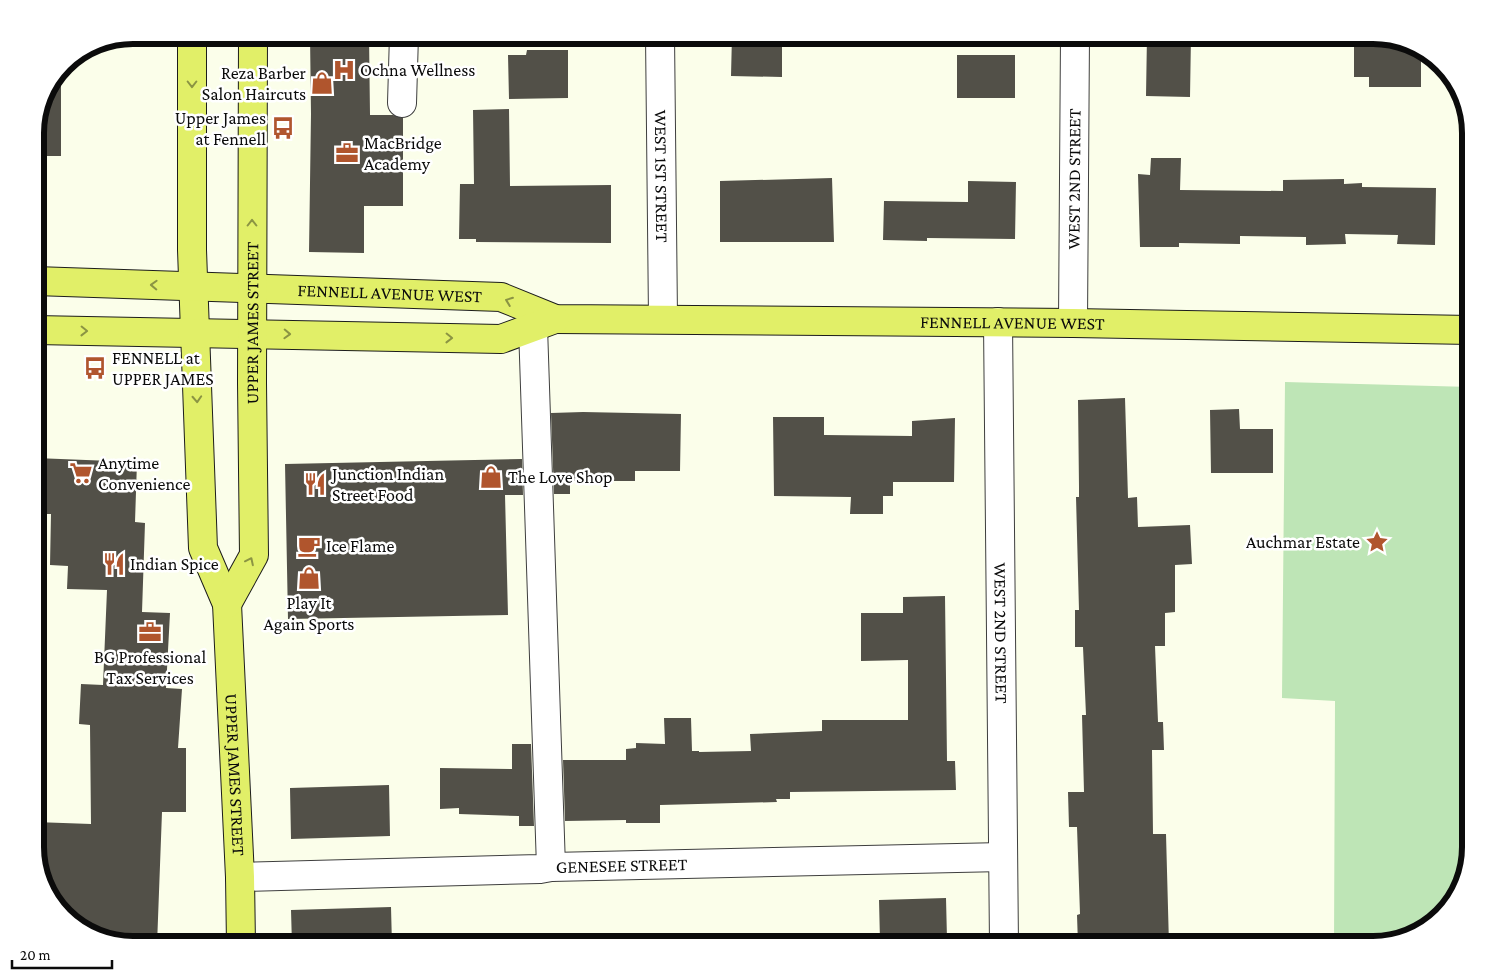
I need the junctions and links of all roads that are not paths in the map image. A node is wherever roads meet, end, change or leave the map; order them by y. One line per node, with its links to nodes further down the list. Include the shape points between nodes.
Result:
1 (192, 44): 8 (main road, UPPER JAMES STREET, one-way to 8)
2 (253, 44): 9 (main road, UPPER JAMES STREET, one-way to 2)
3 (404, 44): 6 (street)
4 (660, 44): 10 (street, WEST 1ST STREET)
5 (1075, 44): 13 (street, WEST 2ND STREET)
6 (402, 103)
7 (44, 282): 8 (main road, FENNELL AVENUE WEST, one-way to 7)
8 (193, 287): 9 (main road, FENNELL AVENUE WEST); 16 (main road, UPPER JAMES STREET)
9 (252, 289): 12 (main road, FENNELL AVENUE WEST, one-way to 9, via 501,298); 17 (main road, UPPER JAMES STREET)
10 (663, 318): 11 (main road, FENNELL AVENUE WEST); 12 (main road, FENNELL AVENUE WEST)
11 (998, 322): 13 (main road, FENNELL AVENUE WEST); 19 (street, WEST 2ND STREET)
12 (544, 323): 17 (main road, FENNELL AVENUE WEST, one-way to 12, via 501,340); 20 (street)
13 (1073, 323): 15 (main road, FENNELL AVENUE WEST)
14 (44, 330): 16 (main road, FENNELL AVENUE WEST, one-way to 16)
15 (1462, 330)
16 (208, 333): 17 (main road, FENNELL AVENUE WEST); 18 (main road, UPPER JAMES STREET, one-way to 18, via 203,548)
17 (252, 333): 18 (main road, UPPER JAMES STREET, one-way to 17, via 254,555)
18 (228, 604): 21 (main road, UPPER JAMES STREET)
19 (1003, 857): 20 (street, GENESEE STREET); 23 (street, WEST 2ND STREET)
20 (551, 867): 21 (street, GENESEE STREET)
21 (240, 877): 22 (main road, UPPER JAMES STREET)
22 (241, 936)
23 (1004, 936)

